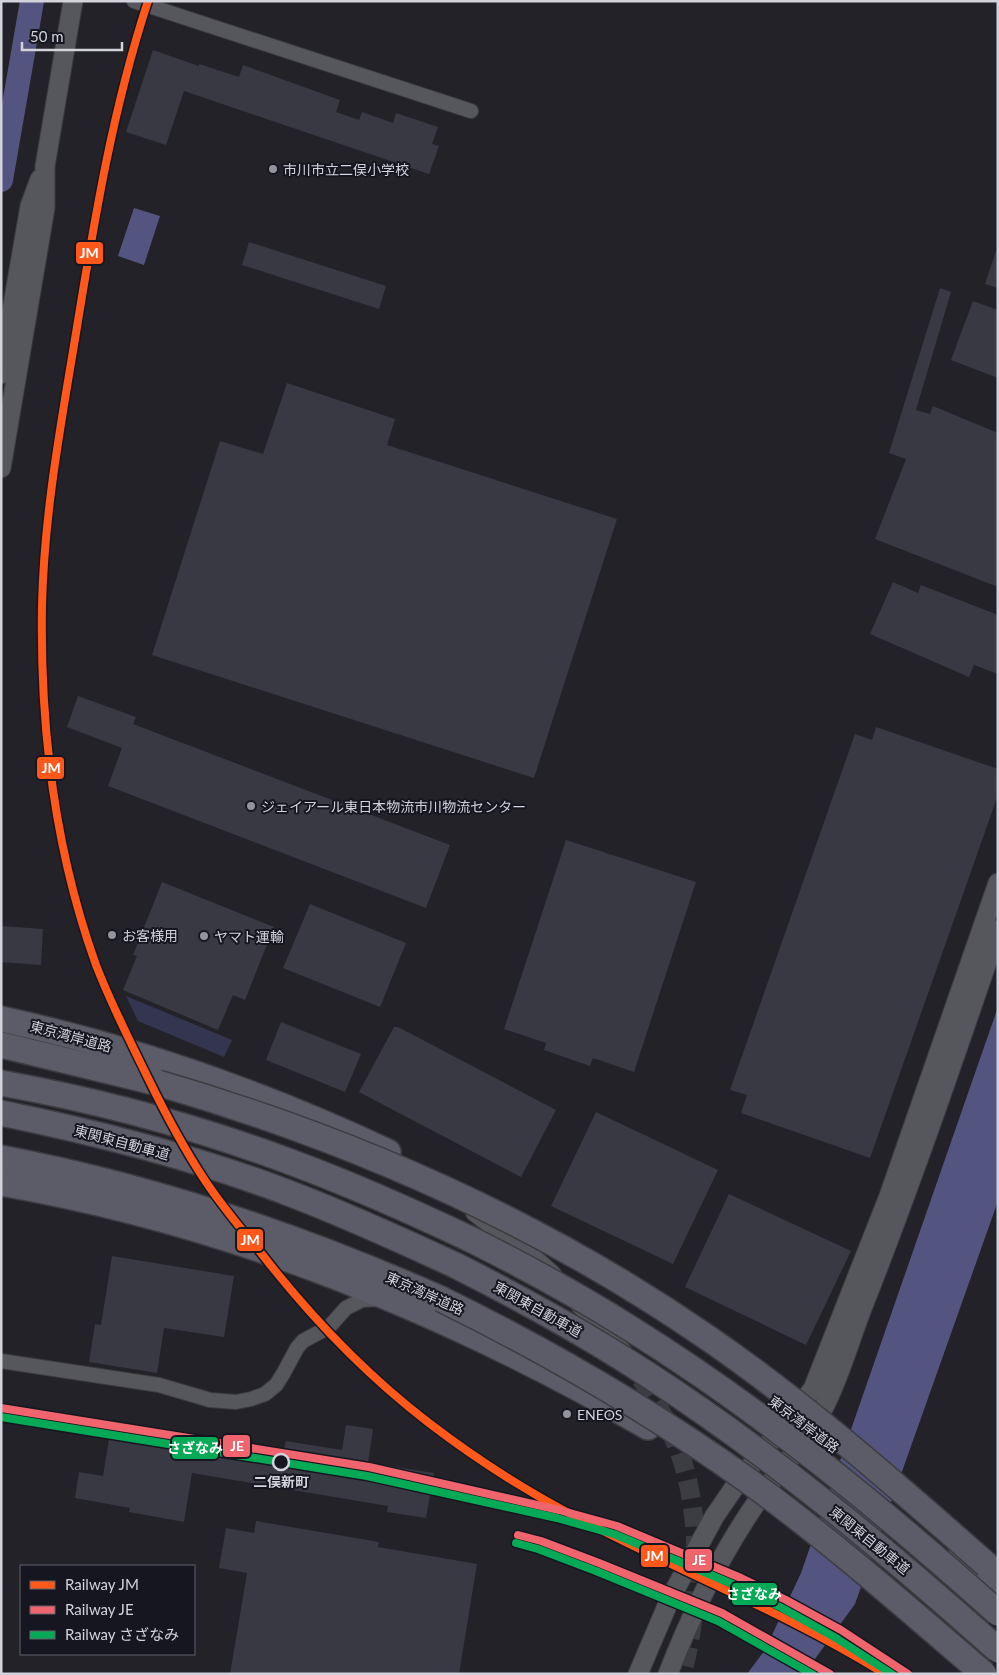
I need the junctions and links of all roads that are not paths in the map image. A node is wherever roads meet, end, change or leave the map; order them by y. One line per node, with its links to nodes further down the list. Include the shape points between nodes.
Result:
1 (73, 1): 4 (street)
2 (134, 1): 3 (street)
3 (472, 111)
4 (45, 166): 5 (street, via 30,206); 6 (street, via 45,208)
5 (1, 374)
6 (1, 468)
7 (998, 883): 23 (street, via 874,1235)
8 (998, 930): 23 (street, via 890,1238 832,1390)
9 (1, 1019): 17 (highway, 東京湾岸道路, via 103,1044 187,1070 269,1101)
10 (1, 1046): 26 (highway, 東京湾岸道路, bridge, via 158,1083 264,1116 389,1164 532,1231 603,1271 708,1338 792,1400 890,1480)
11 (1, 1066): 14 (highway, via 102,1096)
12 (1, 1083): 14 (highway, 東関東自動車道)
13 (1, 1113): 16 (highway, 東関東自動車道)
14 (146, 1116): 28 (highway, 東関東自動車道, bridge, via 262,1152 349,1185 470,1239 587,1302 684,1363 786,1436)
15 (1, 1122): 16 (highway)
16 (58, 1125): 29 (highway, 東関東自動車道, bridge, via 139,1145 247,1178 337,1212 505,1290 675,1392 771,1461 879,1547)
17 (396, 1156): 22 (street, via 436,1182 549,1272 607,1334); 23 (highway, 東京湾岸道路, via 474,1197 579,1262 680,1331)
18 (1, 1158): 32 (highway, 東京湾岸道路, bridge, via 128,1186 244,1220 441,1299 529,1343 629,1401 785,1509)
19 (1, 1182): 20 (highway, 東京湾岸道路, via 194,1227 280,1255)
20 (392, 1299): 21 (street, via 362,1300 346,1308 329,1327 303,1340 276,1385 264,1394 236,1402 210,1400 159,1385); 24 (highway, 東京湾岸道路, via 482,1338 555,1375)
21 (1, 1361)
22 (642, 1378)
23 (802, 1422): 24 (street); 25 (street); 27 (highway, 東京湾岸道路)
24 (738, 1482): 25 (highway, 東京湾岸道路); 30 (street, via 714,1517 683,1574)
25 (761, 1496): 31 (street, via 721,1561); 33 (highway, 東京湾岸道路, bridge, via 867,1569)
26 (998, 1576)
27 (998, 1588)
28 (998, 1613)
29 (998, 1650)
30 (638, 1674)
31 (668, 1674)
32 (984, 1674)
33 (994, 1674)

